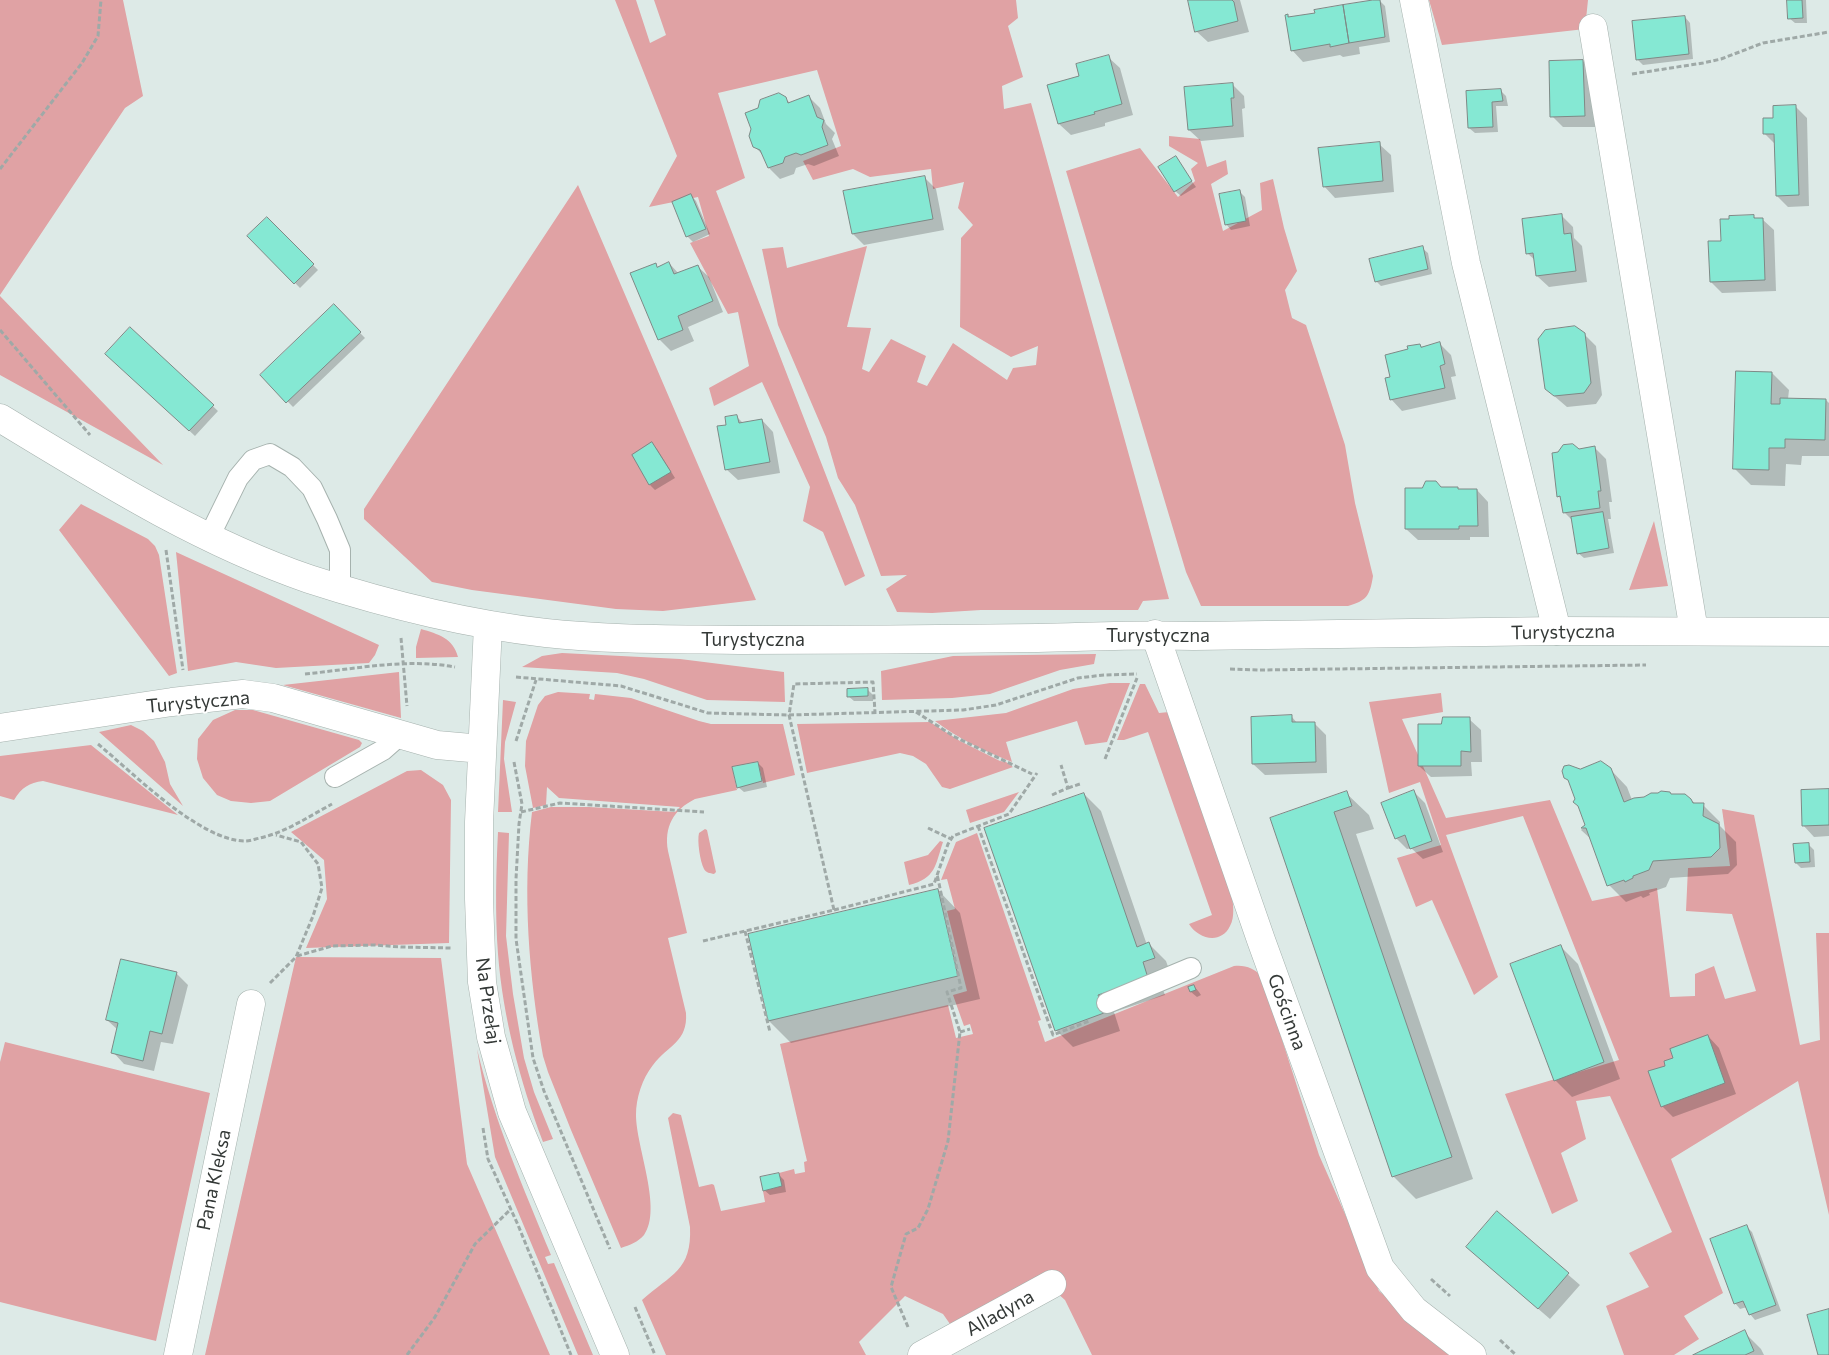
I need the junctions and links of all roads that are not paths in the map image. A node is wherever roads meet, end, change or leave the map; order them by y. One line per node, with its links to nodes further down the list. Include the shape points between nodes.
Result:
1 (1414, 0): 7 (street, via 1466,263)
2 (1594, 28): 8 (street)
3 (0, 418): 4 (street, Turystyczna, via 156,511)
4 (210, 537): 5 (street, Turystyczna); 5 (lane, via 238,478 253,460 270,454 292,467 312,488 340,550)
5 (340, 588): 6 (street, Turystyczna, via 403,607)
6 (488, 625): 10 (street, Turystyczna, via 628,639 896,640); 13 (street, Na Przełaj)
7 (1557, 631): 8 (street, Turystyczna); 10 (street, Turystyczna)
8 (1694, 631): 9 (street, Turystyczna)
9 (1829, 632)
10 (1155, 634): 22 (street, Gościnna, via 1380,1268 1414,1310)
11 (0, 728): 12 (street, Turystyczna, via 243,694 273,698)
12 (400, 735): 13 (street, Turystyczna, via 437,745); 14 (lane, via 383,750)
13 (482, 749): 20 (street, Na Przełaj, via 480,938 482,982 491,1037 512,1112)
14 (335, 777)
15 (1191, 968): 16 (lane)
16 (1110, 1002)
17 (251, 1004): 19 (street, Pana Kleksa)
18 (1052, 1284): 21 (street, Alladyna)
19 (178, 1355)
20 (615, 1355)
21 (922, 1355)
22 (1472, 1355)

